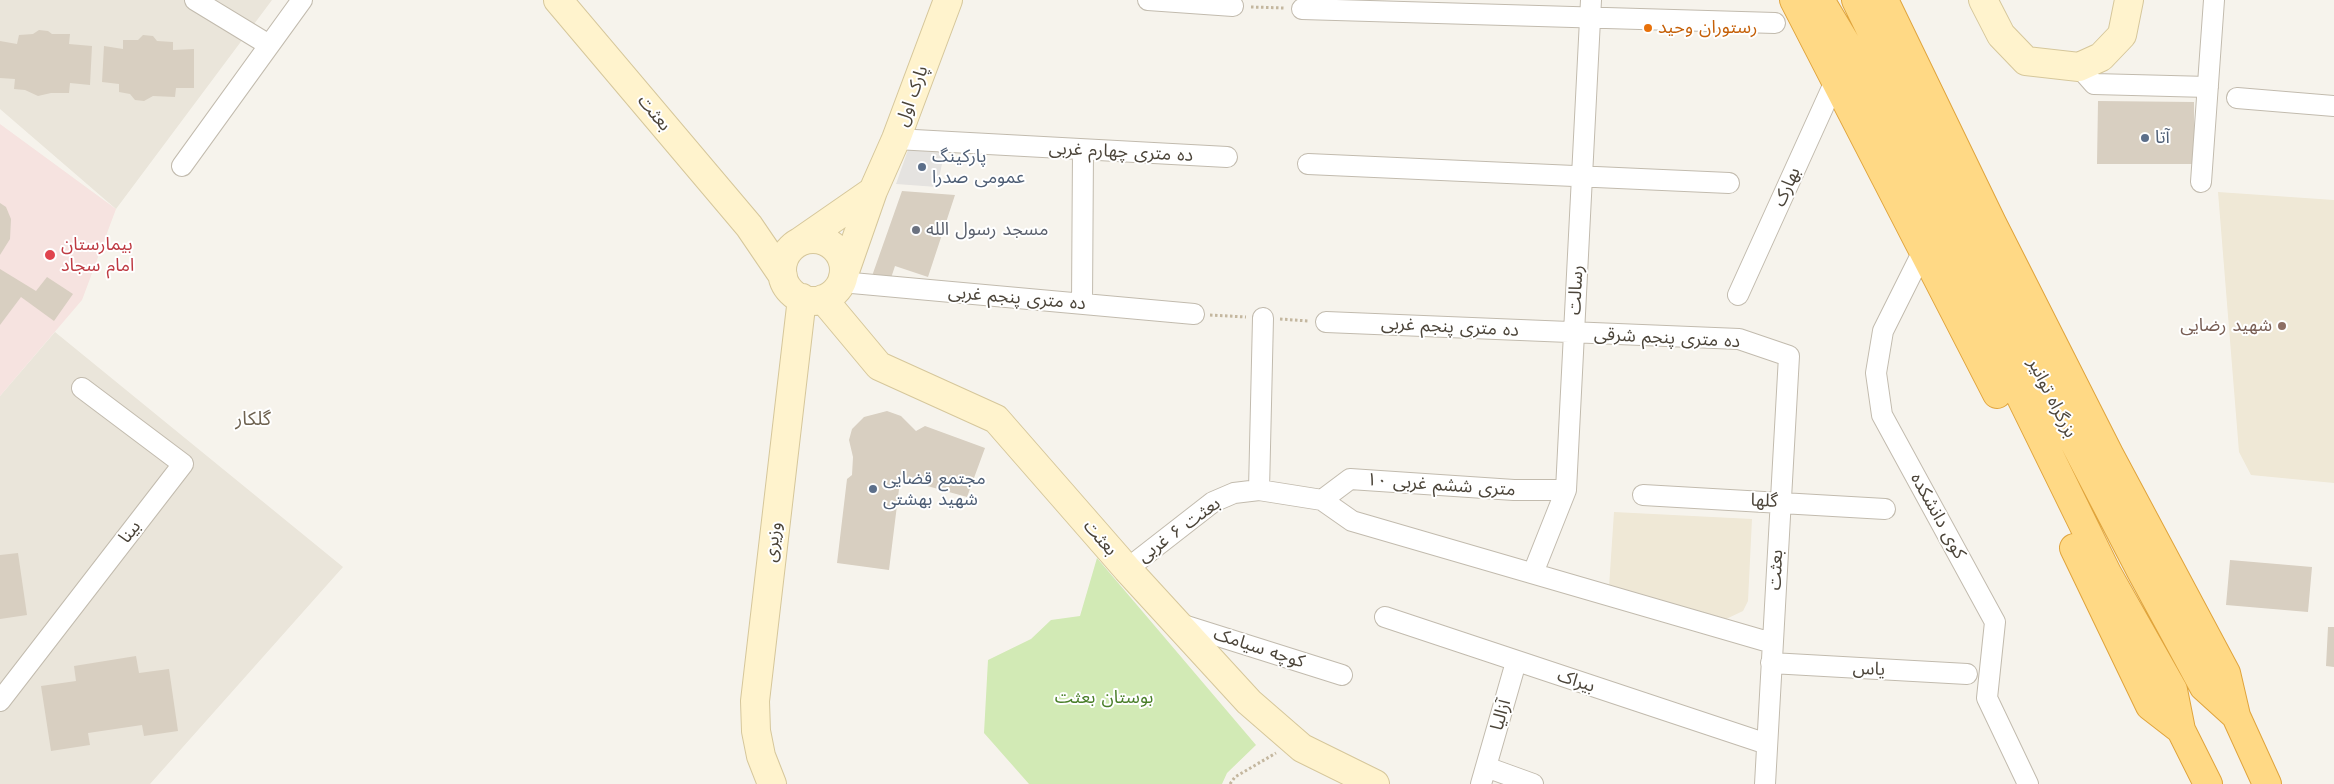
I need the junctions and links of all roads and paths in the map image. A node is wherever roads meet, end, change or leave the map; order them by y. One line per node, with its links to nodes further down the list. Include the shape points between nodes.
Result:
1 (194, 0): 17 (street)
2 (302, 0): 17 (street)
3 (558, 0): 32 (main road, بعثت)
4 (948, 0): 23 (main road, پارک اول)
5 (1148, 0): 13 (street)
6 (1794, 0): 19 (highway)
7 (1820, 0): 62 (highway, بزرگراه توانیر, via 1852,55 2107,573 2173,690)
8 (1856, 0): 61 (highway, بزرگراه توانیر, via 2033,363 2141,571 2204,687)
9 (1884, 0): 61 (highway, via 2109,454 2226,673)
10 (1983, 0): 18 (main road, via 2001,35 2026,61)
11 (2129, 0): 18 (main road, via 2122,35 2101,57)
12 (2214, 0): 20 (street)
13 (1233, 6): 15 (path)
14 (1590, 8): 15 (street); 16 (street); 28 (street, رسالت)
15 (1302, 9)
16 (1775, 23)
17 (269, 46): 27 (street)
18 (2079, 67): 20 (street, via 2094,84)
19 (1836, 79): 34 (highway); 37 (street, بهارک)
20 (2208, 87): 29 (street)
21 (2236, 98): 22 (street)
22 (2334, 106)
23 (896, 139): 24 (street, ده متری چهارم غربی); 31 (main road, پارک اول)
24 (1083, 150): 25 (street, ده متری چهارم غربی); 38 (street)
25 (1227, 157)
26 (1308, 164): 28 (street)
27 (182, 166)
28 (1582, 176): 30 (street); 42 (street, رسالت)
29 (2201, 182)
30 (1729, 183)
31 (873, 191): 33 (main road); 36 (main road, پارک اول)
32 (749, 226): 33 (main road); 35 (main road, بعثت)
33 (798, 243): 35 (main road, via 784,257); 36 (main road, via 817,239 835,248 841,256 844,266)
34 (1924, 249): 62 (highway, via 2049,494 2150,706); 71 (street, کوی دانشکده, via 1883,331 1876,373 1882,415 1995,622 1987,698)
35 (783, 276): 36 (main road, بعثت, via 786,286)
36 (827, 289): 38 (street, ده متری پنجم غربی); 51 (main road, بعثت, via 879,366 996,420); 66 (main road, وزیری, via 755,700 761,756)
37 (1738, 295)
38 (1082, 303): 39 (street, ده متری پنجم غربی)
39 (1194, 314): 40 (path)
40 (1263, 318): 41 (path); 45 (street)
41 (1326, 322): 42 (street, ده متری پنجم غربی)
42 (1574, 332): 43 (street, ده متری پنجم شرقی, via 1738,339); 46 (street, رسالت)
43 (1789, 356): 49 (street, بعثت)
44 (82, 388): 60 (street, بینا, via 183,464)
45 (1259, 490): 48 (street, بعثت ۶ غربی); 51 (street, بعثت ۶ غربی, via 1234,493 1213,502)
46 (1566, 490): 48 (street, ۱۰ متری ششم غربی, via 1514,490 1350,479); 52 (street, رسالت)
47 (1643, 495): 49 (street, گلها)
48 (1322, 500): 52 (street, via 1352,521)
49 (1780, 502): 50 (street, گلها); 55 (street, بعثت)
50 (1886, 509)
51 (1127, 569): 54 (main road, بعثت)
52 (1532, 573): 55 (street)
53 (1385, 617): 56 (street, بیراک)
54 (1176, 622): 59 (street, کوچه سیامک); 63 (main road, بعثت, via 1249,702)
55 (1772, 643): 57 (street, بعثت)
56 (1516, 662): 64 (street, بیراک); 65 (street, آزالیا)
57 (1771, 663): 58 (street, یاس); 64 (street, بعثت)
58 (1967, 674)
59 (1342, 675)
60 (0, 702)
61 (2236, 716): 73 (highway, بزرگراه توانیر)
62 (2181, 730): 72 (highway, بزرگراه توانیر)
63 (1296, 742): 67 (path, via 1234,777); 68 (main road, بعثت)
64 (1767, 744): 70 (street, بعثت)
65 (1484, 776): 69 (street, آزالیا)
66 (772, 784)
67 (1230, 784)
68 (1375, 784)
69 (1533, 784)
70 (1764, 784)
71 (2028, 784)
72 (2208, 784)
73 (2267, 784)

